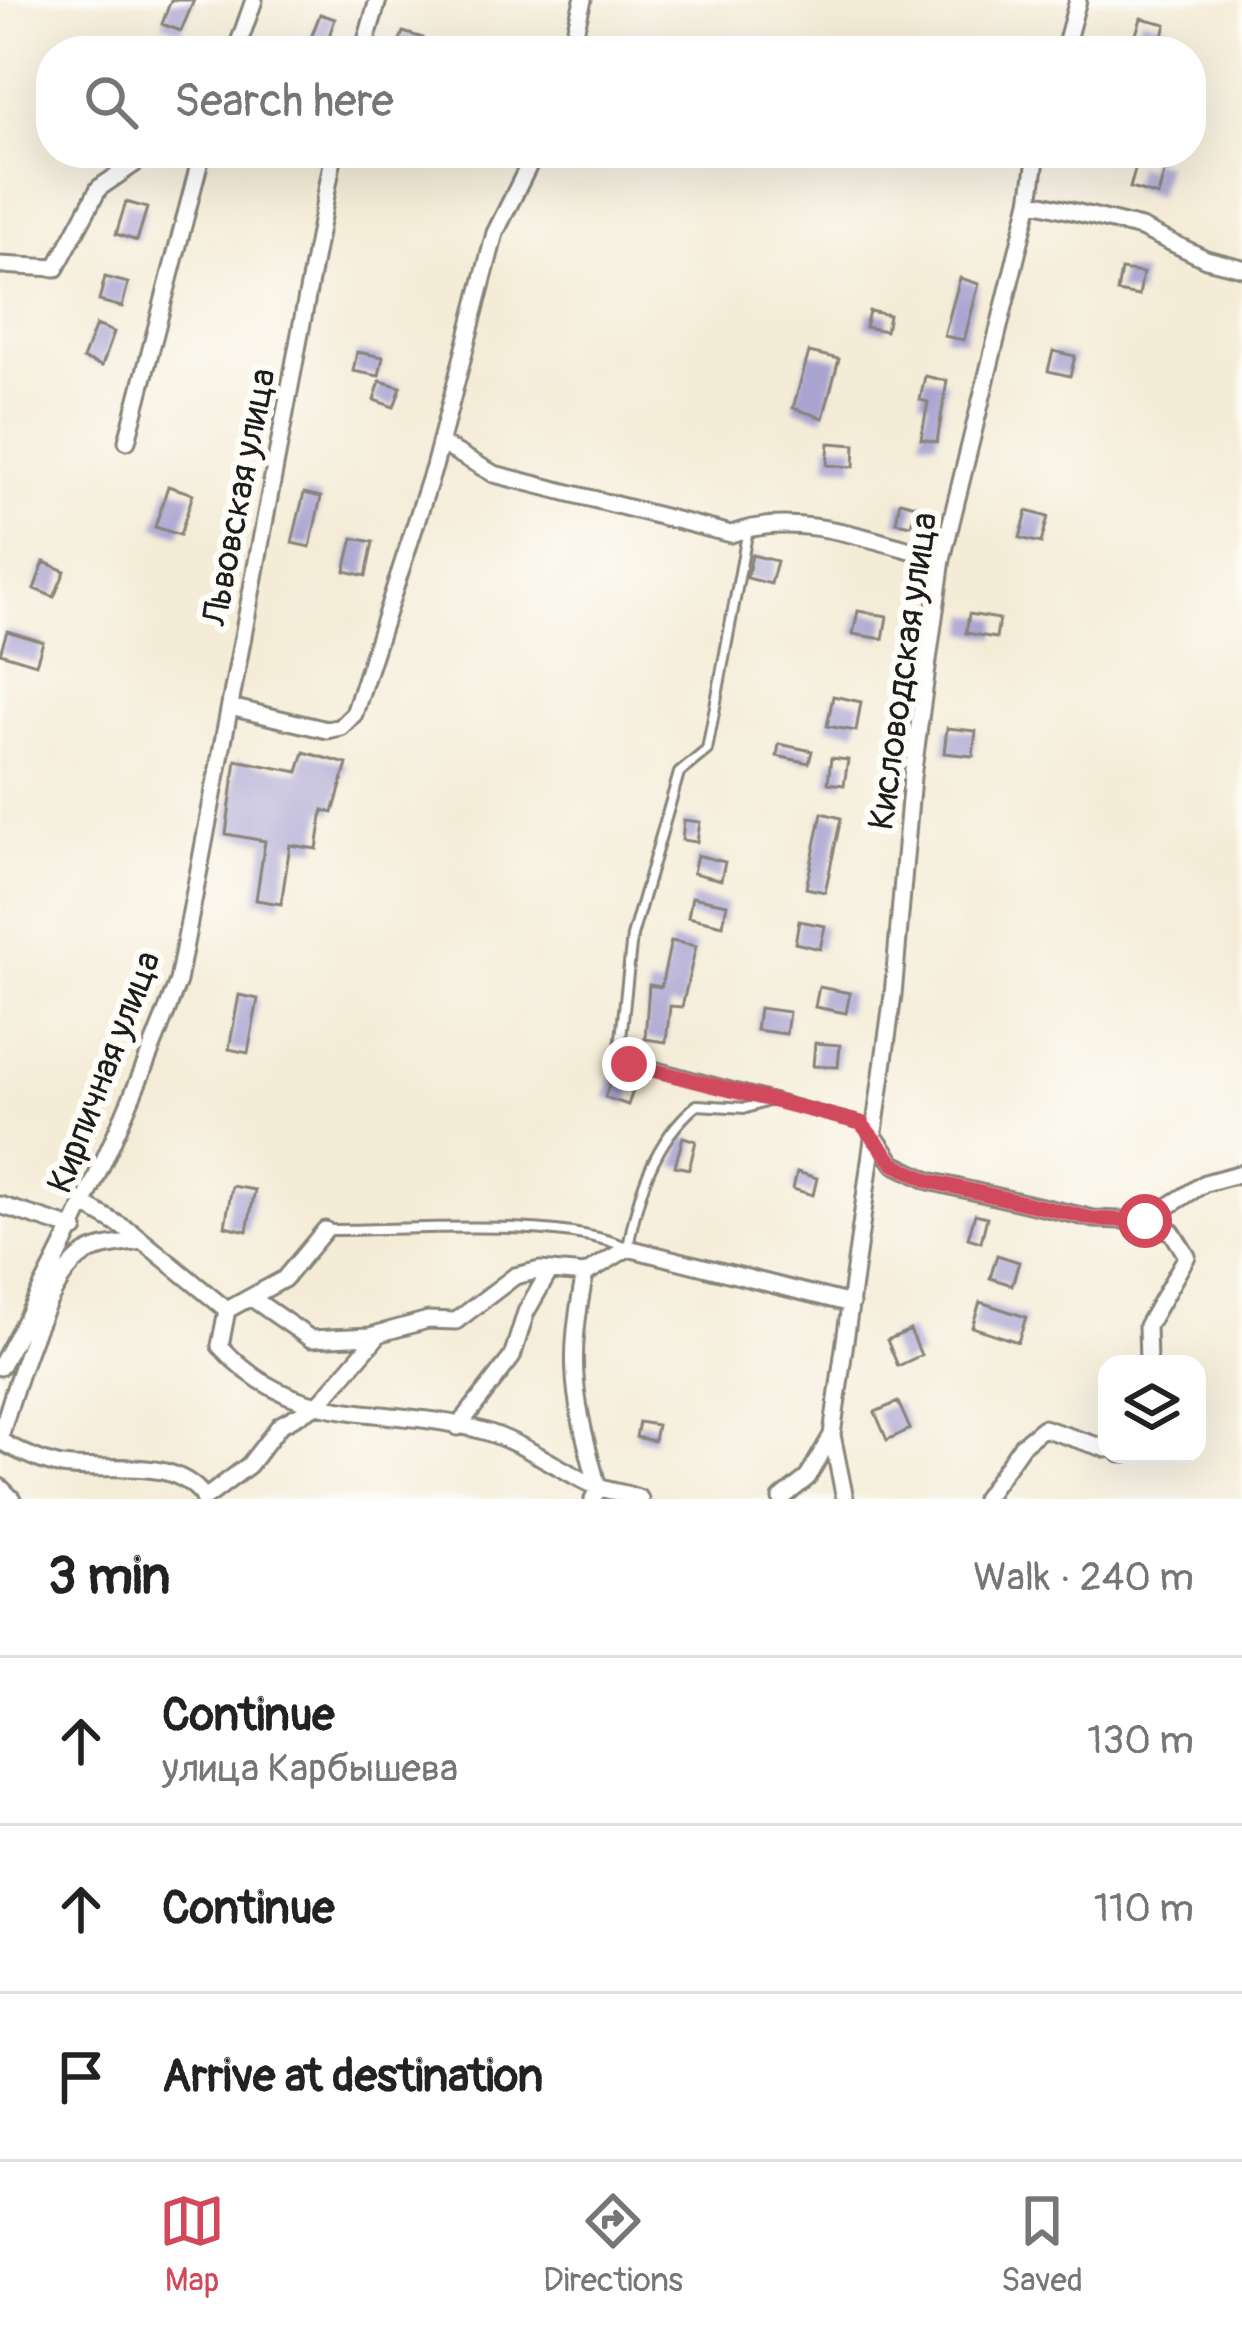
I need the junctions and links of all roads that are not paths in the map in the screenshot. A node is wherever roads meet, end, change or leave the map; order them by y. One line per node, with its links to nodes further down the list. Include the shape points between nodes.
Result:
1 (254, 0): 5 (street)
2 (378, 0): 6 (street)
3 (583, 0): 7 (street)
4 (1078, 0): 8 (street)
5 (241, 36)
6 (367, 36)
7 (574, 36)
8 (1068, 36)
9 (128, 168): 15 (street, via 99,188 56,268)
10 (198, 168): 17 (street)
11 (331, 168): 21 (street, Львовская улица)
12 (528, 168): 18 (street, via 495,233)
13 (1035, 168): 14 (street, Кисловодская улица)
14 (1030, 201): 16 (street, via 1141,228); 20 (street, Кисловодская улица)
15 (0, 265)
16 (1242, 268)
17 (127, 441)
18 (440, 442): 19 (street, via 512,478 731,534); 21 (street, via 354,714 327,730)
19 (748, 527): 20 (street, via 844,533); 23 (lane, via 707,750 680,773 632,936 617,1043 629,1064)
20 (942, 559): 24 (street, Кисловодская улица)
21 (230, 707): 22 (street, Львовская улица)
22 (202, 853): 27 (street, Кирпичная улица, via 178,981)
23 (776, 1099): 24 (lane); 32 (lane, via 746,1108 697,1106 673,1125 637,1198)
24 (872, 1133): 28 (street, via 894,1164 929,1181 1094,1219); 36 (street, Кисловодская улица)
25 (1242, 1173): 28 (street, via 1205,1183)
26 (0, 1205): 29 (street)
27 (85, 1205): 29 (street, Кирпичная улица); 31 (street)
28 (1145, 1221): 39 (street, via 1172,1232 1187,1256 1147,1326)
29 (75, 1229): 40 (street, Кирпичная улица)
30 (326, 1230): 32 (lane, via 548,1232 602,1236); 35 (street, via 284,1280)
31 (142, 1240): 37 (street); 44 (street, via 86,1253 62,1279 23,1363)
32 (628, 1248): 34 (street); 36 (street)
33 (549, 1272): 34 (street); 38 (street, via 515,1276 456,1321); 42 (street, via 512,1357)
34 (585, 1274): 47 (street, via 572,1389)
35 (253, 1300): 37 (street); 38 (street, via 310,1339)
36 (851, 1304): 43 (street, Кисловодская улица)
37 (227, 1310): 41 (street, via 220,1346 242,1371)
38 (380, 1334): 41 (street)
39 (1148, 1355)
40 (0, 1367)
41 (319, 1404): 42 (street); 49 (street, via 280,1425 249,1465)
42 (458, 1427): 47 (street, via 542,1454)
43 (832, 1435): 51 (street, via 807,1478); 52 (street)
44 (0, 1439): 49 (street, via 60,1466 154,1469 192,1480)
45 (1098, 1446): 53 (street, via 1043,1428)
46 (0, 1487): 48 (street)
47 (596, 1493): 50 (street)
48 (12, 1499)
49 (205, 1499)
50 (640, 1499)
51 (781, 1499)
52 (845, 1499)
53 (984, 1499)

